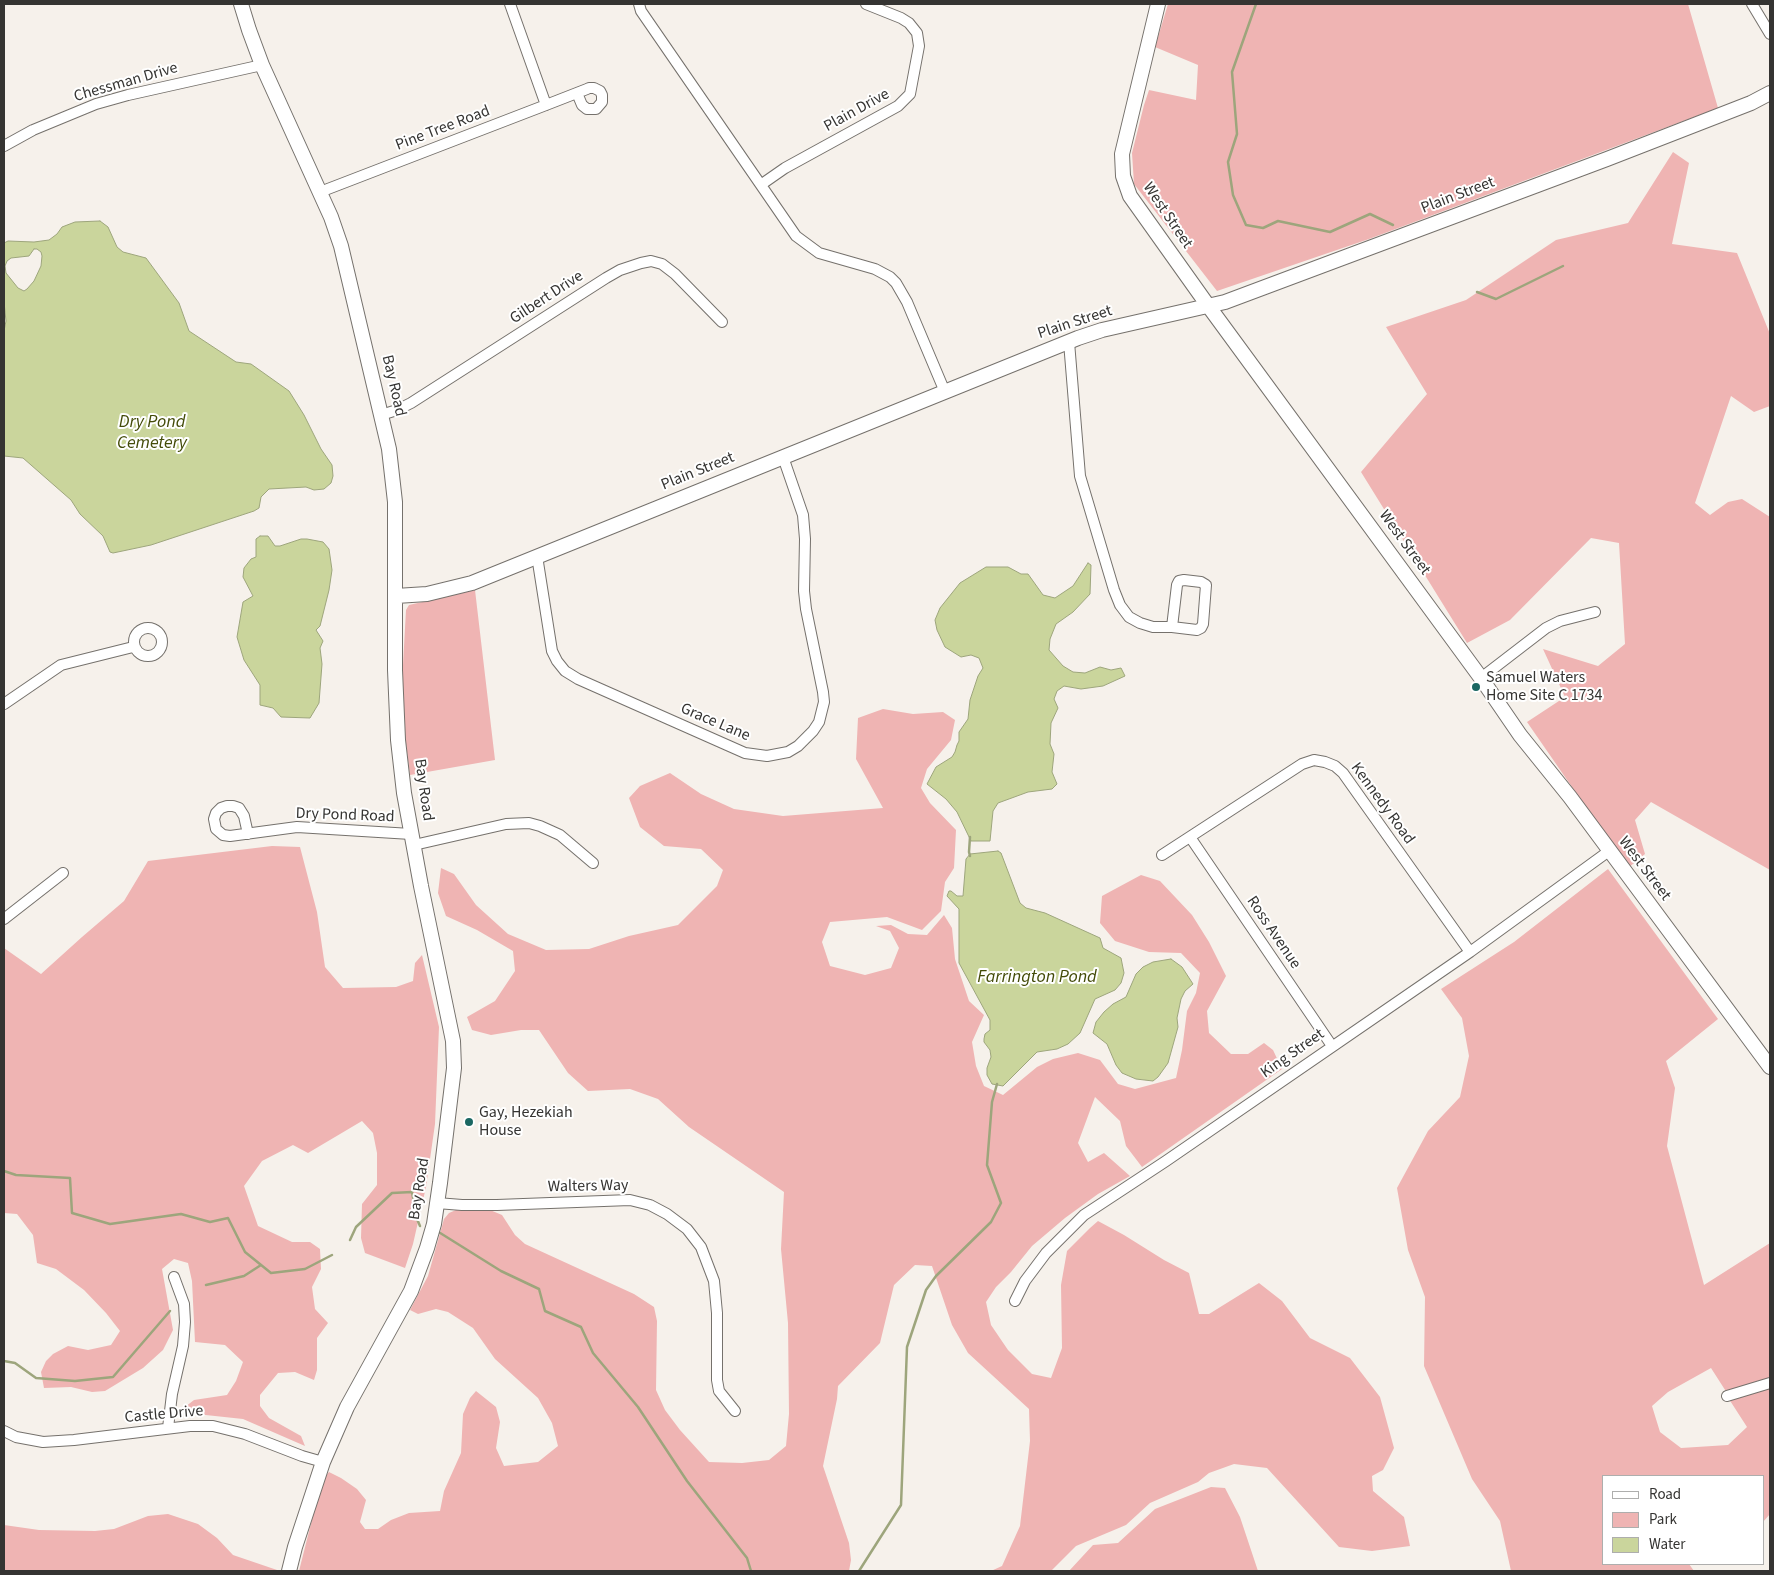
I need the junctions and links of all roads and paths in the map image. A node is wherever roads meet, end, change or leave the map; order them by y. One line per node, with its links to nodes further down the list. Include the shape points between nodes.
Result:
1 (241, 4): 8 (street, Bay Road)
2 (510, 4): 11 (street)
3 (639, 4): 13 (street)
4 (866, 4): 13 (street, Plain Drive, via 905,20 917,33 919,46 910,94 898,106)
5 (1158, 4): 15 (street, West Street, via 1125,139 1123,176 1136,204)
6 (1752, 4): 7 (street)
7 (1770, 34)
8 (262, 65): 12 (street, Chessman Drive, via 96,104 33,130); 14 (street, Bay Road)
9 (577, 93): 11 (street, Pine Tree Road)
10 (1770, 93): 15 (street, Plain Street, via 1598,162)
11 (546, 105): 14 (street, Pine Tree Road)
12 (4, 146)
13 (762, 184): 18 (street, via 802,242 819,253 883,272 896,283)
14 (320, 192): 19 (street, Bay Road, via 344,255)
15 (1209, 306): 17 (street, Plain Street, via 1102,330); 26 (street, West Street)
16 (722, 322): 19 (street, Gilbert Drive, via 669,269 651,261 641,263 606,278 410,403)
17 (1069, 342): 18 (street, Plain Street); 24 (street, via 1080,476 1114,590 1129,617 1148,626)
18 (945, 392): 20 (street, Plain Street)
19 (381, 415): 22 (street, Bay Road, via 395,502)
20 (783, 457): 21 (street, Plain Street); 21 (street, Grace Lane, via 803,515 806,609 824,702 813,731 788,752 767,756 746,753 578,680 565,671 552,651)
21 (537, 556): 22 (street, Plain Street, via 461,586 427,594)
22 (396, 596): 30 (street, Bay Road, via 396,718 404,793)
23 (1595, 612): 26 (street, via 1546,628)
24 (1172, 627): 24 (street, via 1178,583 1184,580 1205,584 1201,628)
25 (133, 646): 27 (street, via 61,665)
26 (1481, 678): 31 (street, West Street)
27 (4, 704)
28 (248, 834): 30 (street, Dry Pond Road, via 297,827)
29 (1190, 837): 32 (street, Kennedy Road); 36 (street, Kennedy Road, via 1302,764 1314,760 1330,764 1343,773); 37 (street, Ross Avenue)
30 (413, 839): 33 (street, Dry Pond Road, via 528,823 560,835); 39 (street, Bay Road, via 453,1041 454,1068)
31 (1608, 851): 36 (street, King Street); 38 (street, West Street)
32 (1162, 855)
33 (593, 863)
34 (63, 873): 35 (street)
35 (4, 919)
36 (1470, 952): 37 (street, King Street)
37 (1332, 1046): 41 (street, King Street, via 1084,1215 1046,1253 1025,1281)
38 (1770, 1067)
39 (437, 1203): 44 (street, Walters Way, via 497,1205 630,1200 667,1214 687,1229 701,1247 714,1281 717,1380 719,1391); 47 (street, Bay Road, via 427,1248 411,1292 347,1407)
40 (174, 1277): 45 (street, via 184,1304 185,1322)
41 (1016, 1301)
42 (1770, 1383): 43 (street)
43 (1727, 1396)
44 (735, 1411)
45 (168, 1428): 46 (street, Castle Drive, via 43,1442 16,1437); 47 (street, Castle Drive, via 219,1427)
46 (4, 1431)
47 (323, 1462): 48 (street, Bay Road, via 294,1547)
48 (290, 1571)

